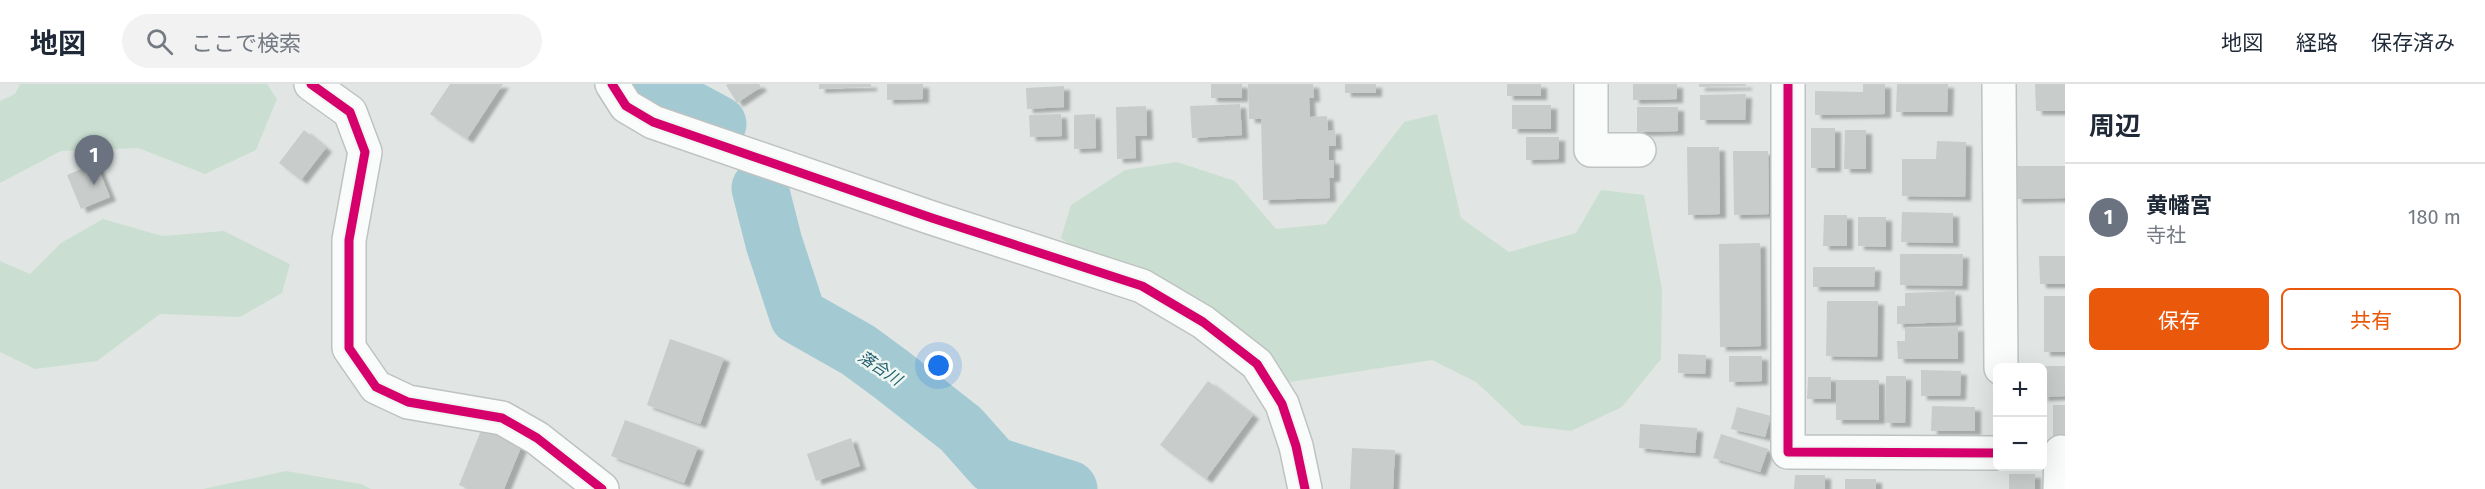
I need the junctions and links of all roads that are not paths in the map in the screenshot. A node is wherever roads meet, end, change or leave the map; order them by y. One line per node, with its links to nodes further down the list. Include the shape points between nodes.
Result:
1 (312, 84): 10 (street, via 350,112 365,152 349,240 349,348 376,387 408,402 502,418 537,438)
2 (612, 84): 11 (street, via 626,106 652,122 1142,286 1203,322 1257,364 1282,404)
3 (1591, 84): 6 (street, via 1591,150)
4 (1788, 84): 9 (street, via 1788,452)
5 (1999, 84): 7 (street)
6 (1639, 150)
7 (2001, 363)
8 (2056, 452): 12 (street)
9 (1993, 453)
10 (602, 489)
11 (1305, 489)
12 (2060, 489)

